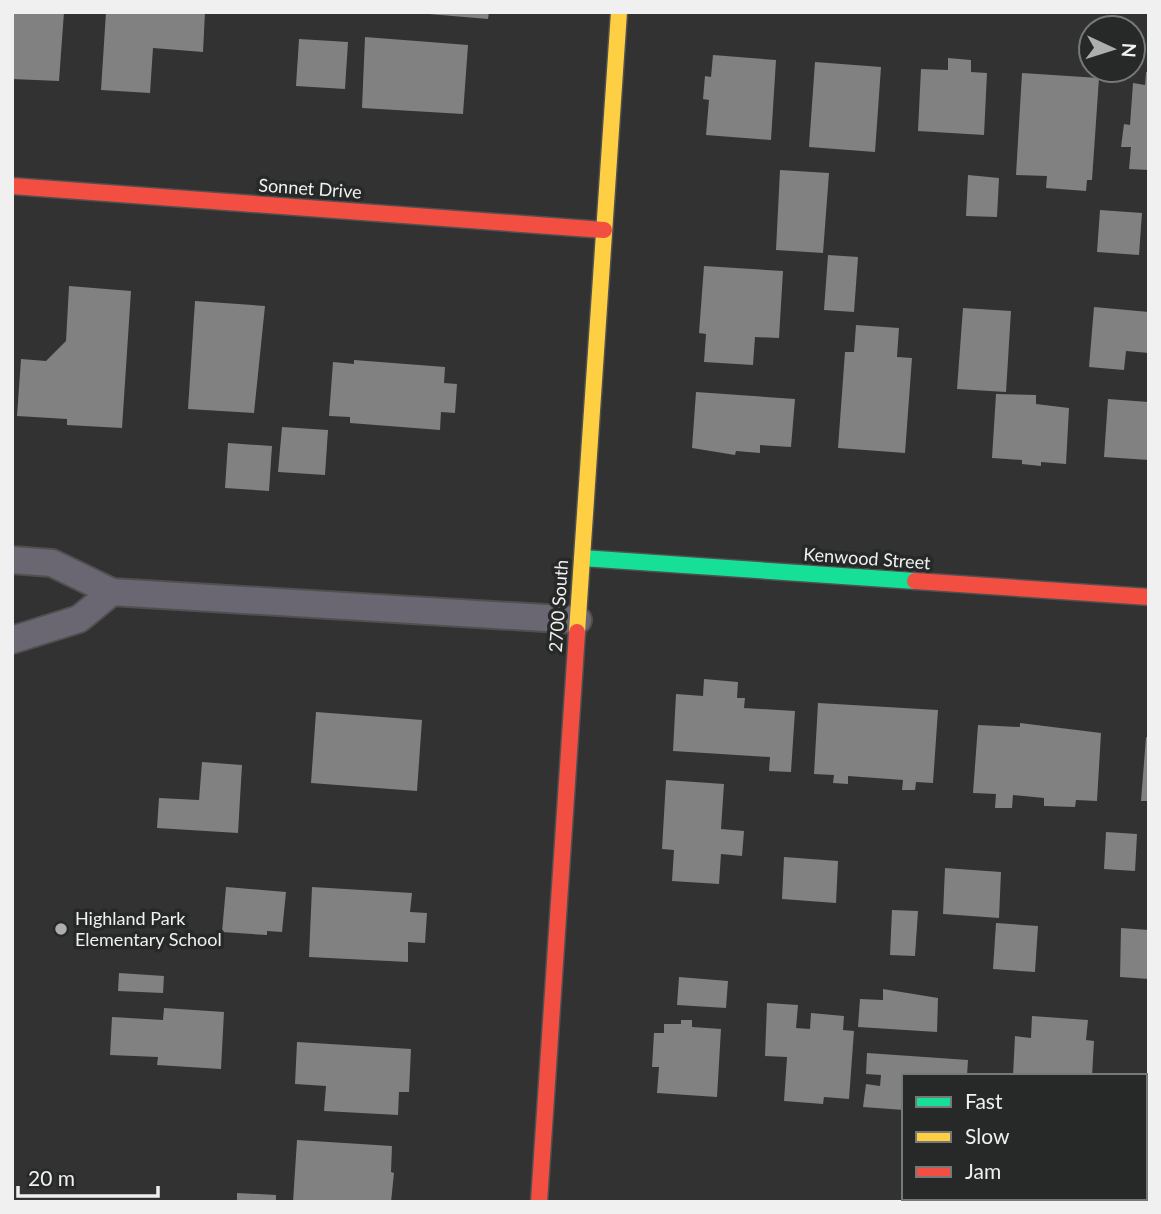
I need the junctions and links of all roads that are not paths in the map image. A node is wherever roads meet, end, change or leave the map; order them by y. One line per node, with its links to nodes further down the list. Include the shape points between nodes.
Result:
1 (619, 12): 3 (street, 2700 South)
2 (12, 186): 3 (street, Sonnet Drive)
3 (604, 230): 4 (street, 2700 South)
4 (582, 558): 7 (street, Kenwood Street); 8 (street, 2700 South)
5 (12, 560): 6 (lane, via 52,563)
6 (112, 592): 8 (lane); 9 (lane, via 79,620)
7 (1149, 597)
8 (578, 620): 10 (street, 2700 South)
9 (12, 640)
10 (539, 1202)

